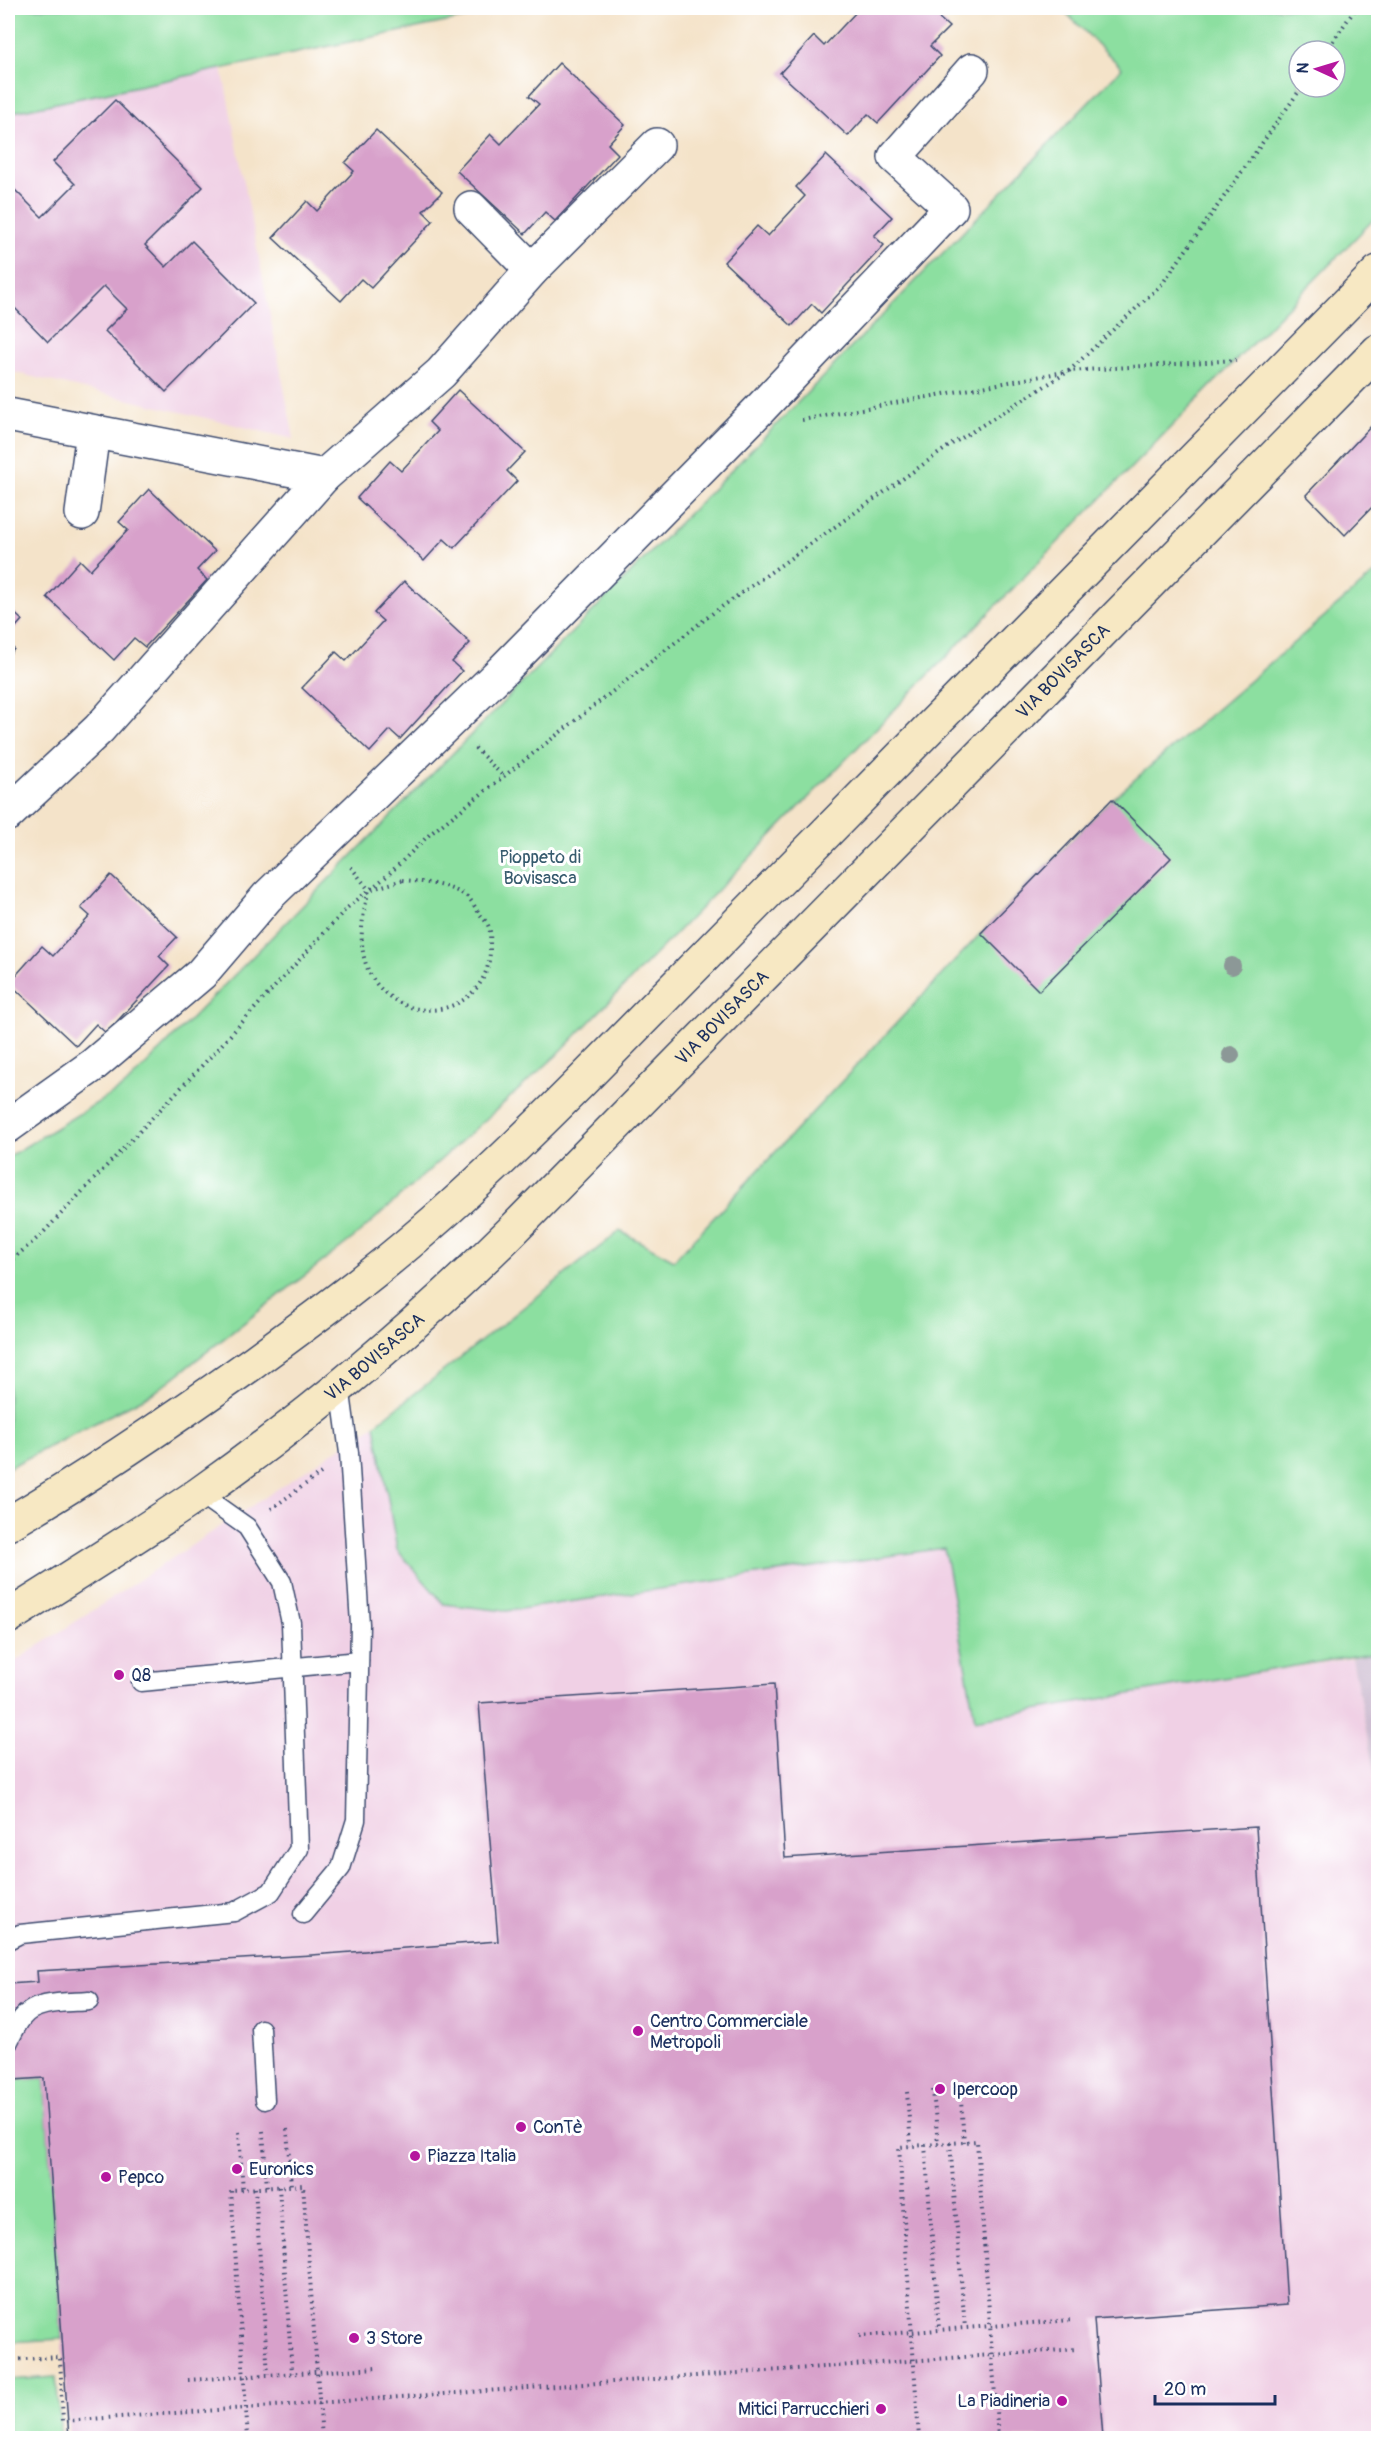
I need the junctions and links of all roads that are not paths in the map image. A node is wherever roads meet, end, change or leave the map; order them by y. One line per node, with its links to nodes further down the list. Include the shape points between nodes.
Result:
1 (972, 70): 12 (street, via 896,157 951,208 758,411 501,671 267,897 201,974 92,1066)
2 (657, 146): 4 (street)
3 (471, 208): 4 (street)
4 (532, 270): 9 (street, via 441,373)
5 (1378, 272): 14 (street, via 476,1184 290,1335)
6 (1378, 351): 13 (street, VIA BOVISASCA, via 512,1231 424,1316)
7 (8, 415): 8 (street)
8 (93, 432): 9 (street); 10 (street)
9 (324, 476): 11 (street, via 99,729)
10 (82, 513)
11 (8, 814)
12 (8, 1126)
13 (340, 1386): 15 (street, VIA BOVISASCA); 19 (lane, via 349,1453)
14 (76, 1483): 16 (street); 17 (street)
15 (199, 1493): 18 (street, VIA BOVISASCA); 20 (lane, via 247,1527 282,1582 291,1623)
16 (8, 1503)
17 (8, 1524)
18 (8, 1617)
19 (359, 1661): 20 (lane); 22 (lane, via 356,1820 341,1868)
20 (293, 1668): 21 (lane); 23 (lane, via 299,1849 270,1892 234,1912 21,1934)
21 (141, 1682)
22 (303, 1914)
23 (8, 1940)
24 (89, 2001): 26 (lane, via 41,2006 30,2011)
25 (261, 2029): 27 (lane)
26 (8, 2043)
27 (265, 2100)

